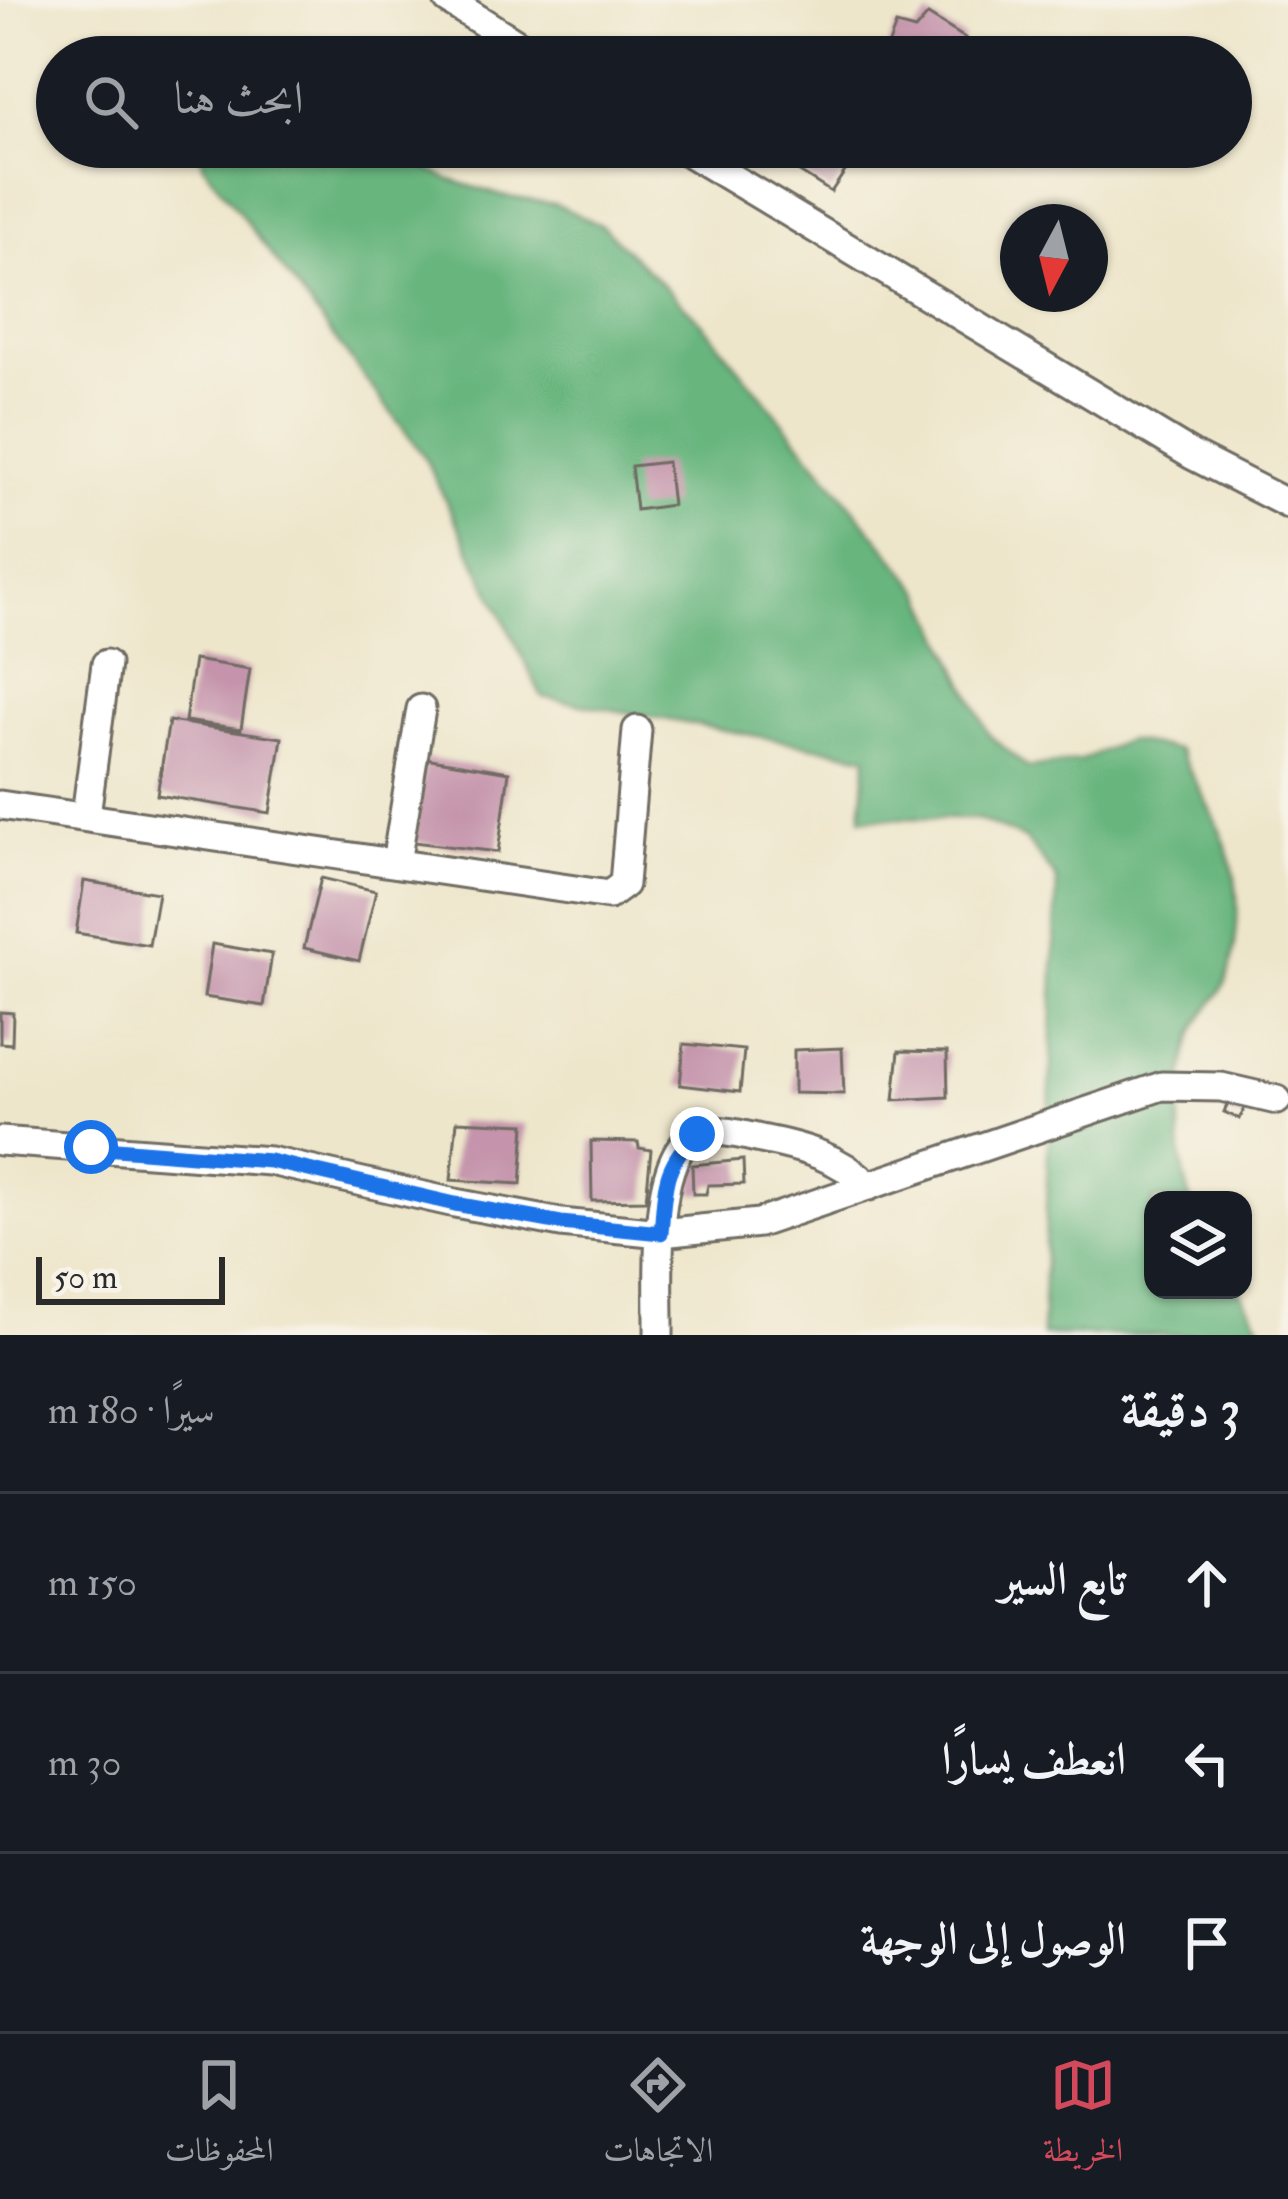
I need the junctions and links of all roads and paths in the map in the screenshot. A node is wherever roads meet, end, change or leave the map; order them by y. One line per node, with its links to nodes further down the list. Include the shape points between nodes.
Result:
1 (448, 0): 2 (street)
2 (505, 36)
3 (715, 168): 4 (street, via 1192,455)
4 (1288, 504)
5 (106, 664): 9 (street)
6 (421, 709): 10 (street)
7 (637, 730): 10 (street, via 619,891 609,896)
8 (0, 805): 9 (street)
9 (86, 815): 10 (street)
10 (396, 863)
11 (1277, 1100): 13 (street, via 1221,1087 1162,1086)
12 (0, 1141): 14 (street, via 270,1161 455,1204)
13 (868, 1186): 14 (street, via 759,1222); 14 (street, via 846,1164 787,1144 697,1134 676,1153)
14 (661, 1233): 15 (street)
15 (659, 1335)

